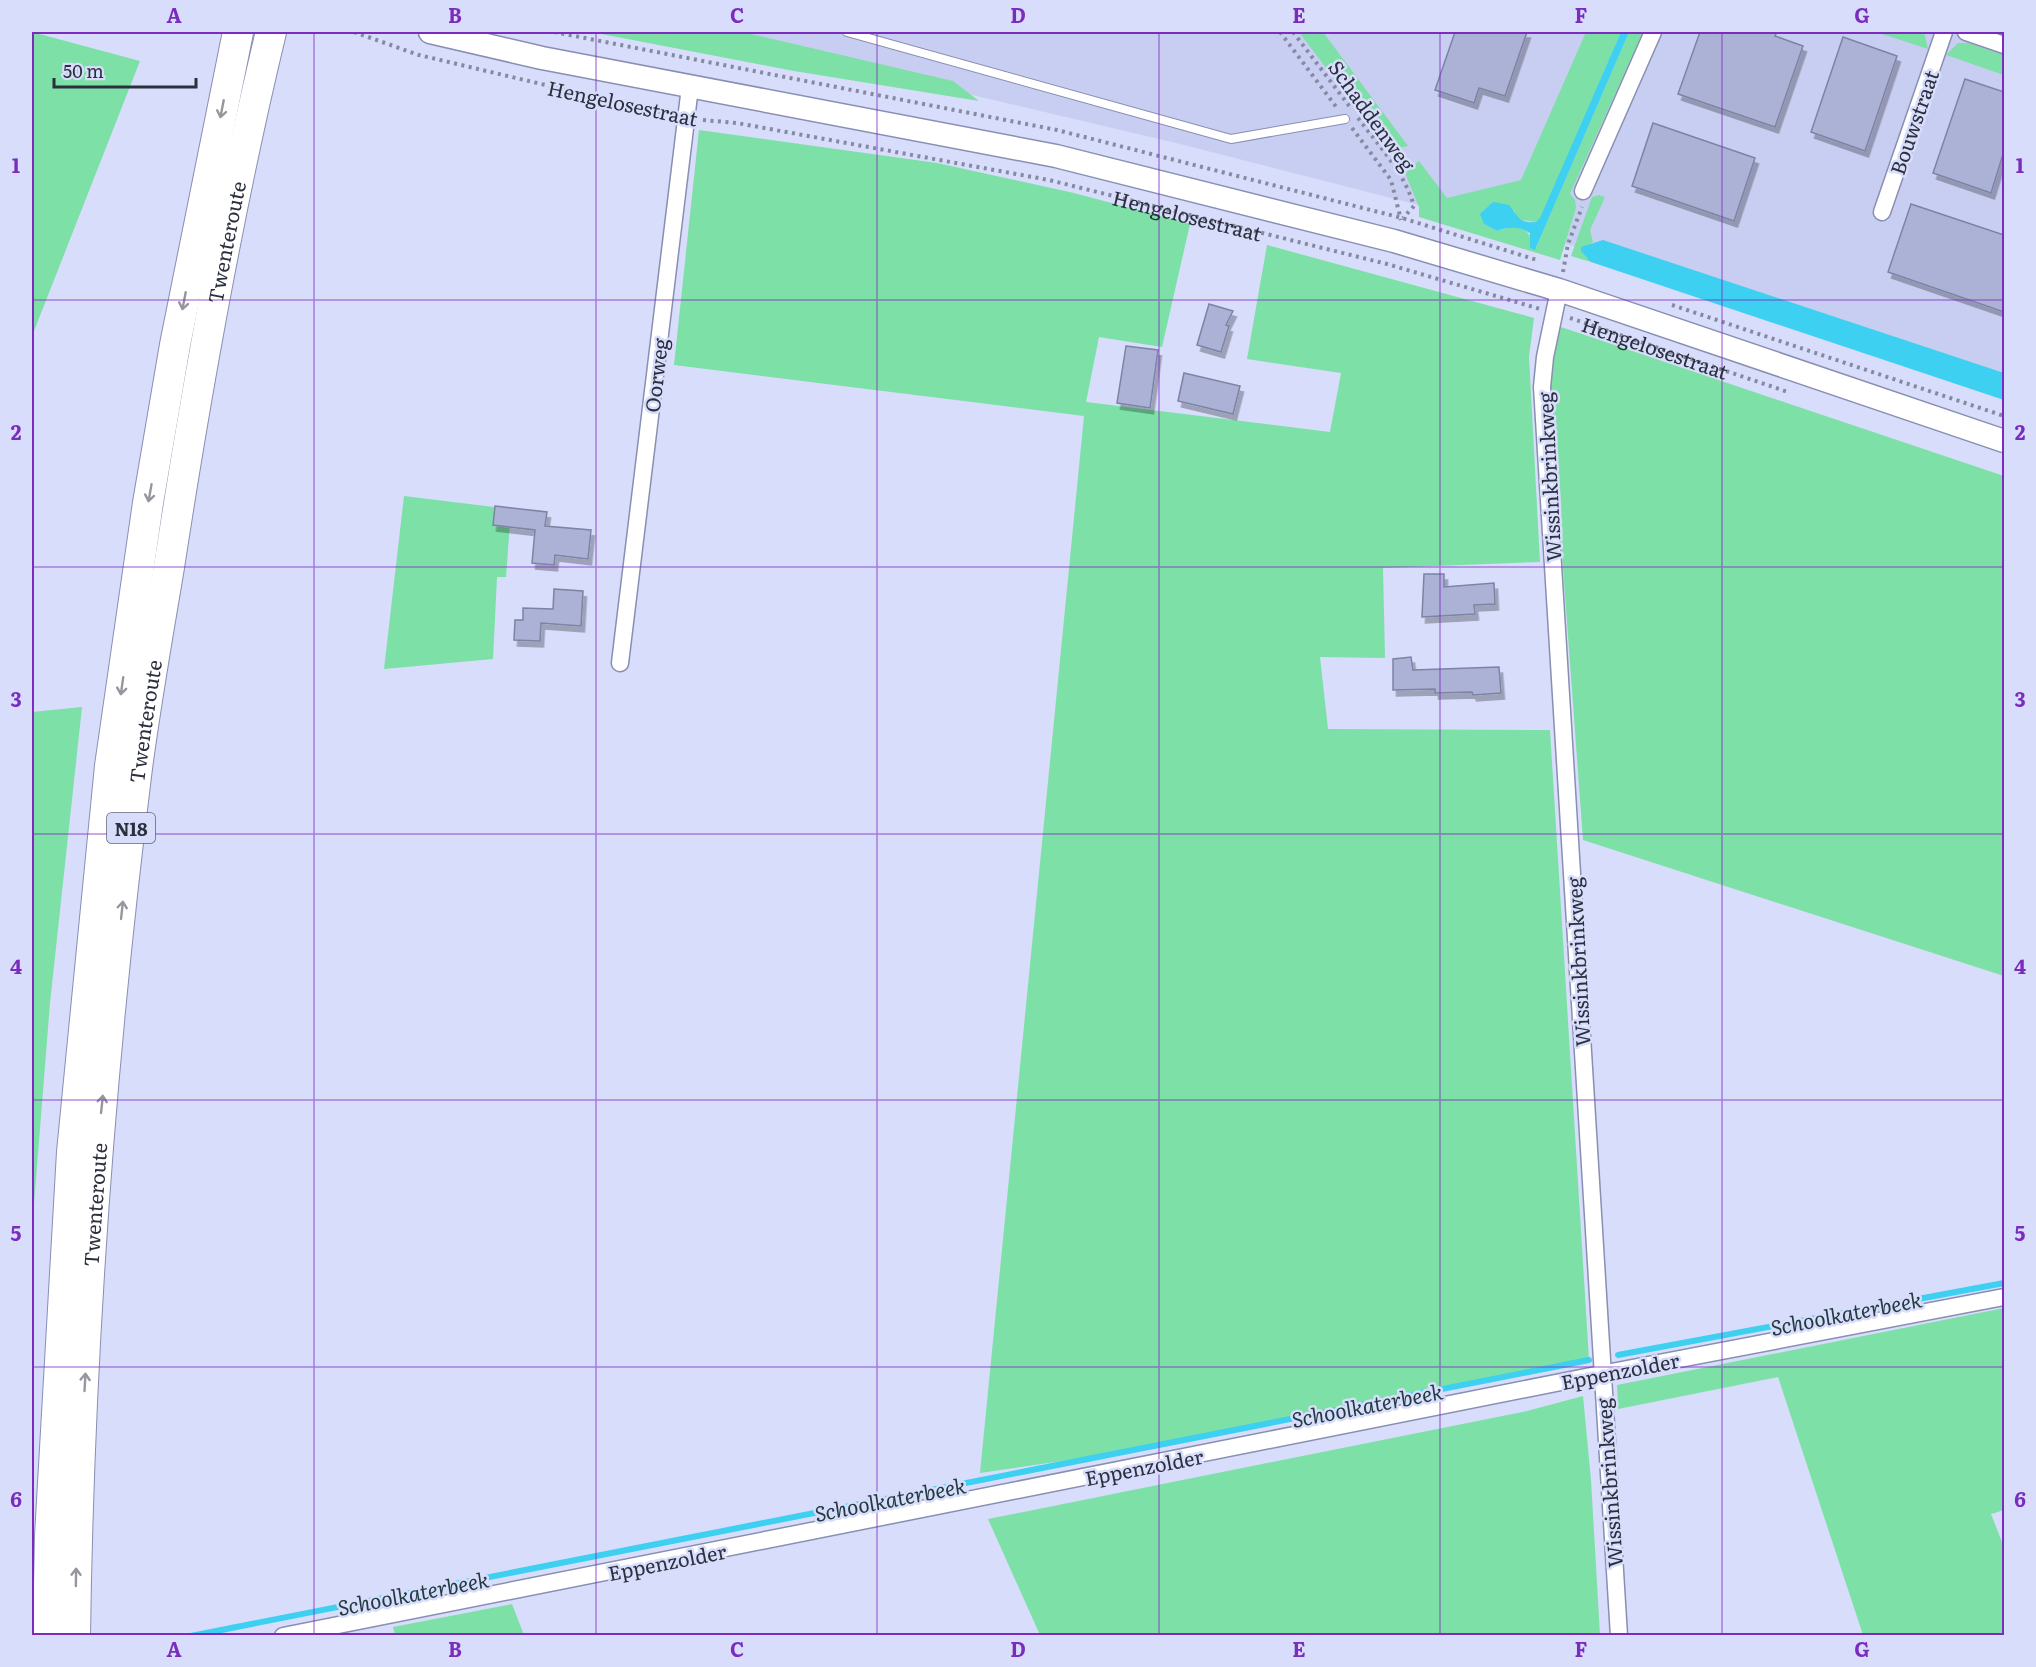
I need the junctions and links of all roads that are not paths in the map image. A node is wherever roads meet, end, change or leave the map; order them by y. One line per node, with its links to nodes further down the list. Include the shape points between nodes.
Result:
1 (238, 32): 18 (highway, Twenteroute / N18, one-way to 18, via 175,345 110,766 72,1152)
2 (271, 32): 19 (highway, Twenteroute / N18, one-way to 2, via 76,1533 97,1151 137,767 202,353)
3 (430, 32): 9 (main road, Hengelosestraat)
4 (848, 32): 10 (lane, via 1231,139)
5 (1653, 32): 11 (street)
6 (1944, 32): 12 (street, Bouwstraat)
7 (1966, 32): 8 (street)
8 (2004, 45)
9 (690, 87): 13 (main road, Hengelosestraat, via 1056,156); 15 (street, Oorweg)
10 (1346, 119)
11 (1583, 191)
12 (1882, 212)
13 (1561, 279): 14 (main road, Hengelosestraat); 17 (street, Wissinkbrinkweg, via 1542,387)
14 (2004, 441)
15 (620, 663)
16 (2004, 1297): 17 (street, Eppenzolder)
17 (1601, 1374): 20 (street, Eppenzolder); 21 (street, Wissinkbrinkweg)
18 (48, 1635)
19 (75, 1635)
20 (283, 1635)
21 (1619, 1635)

